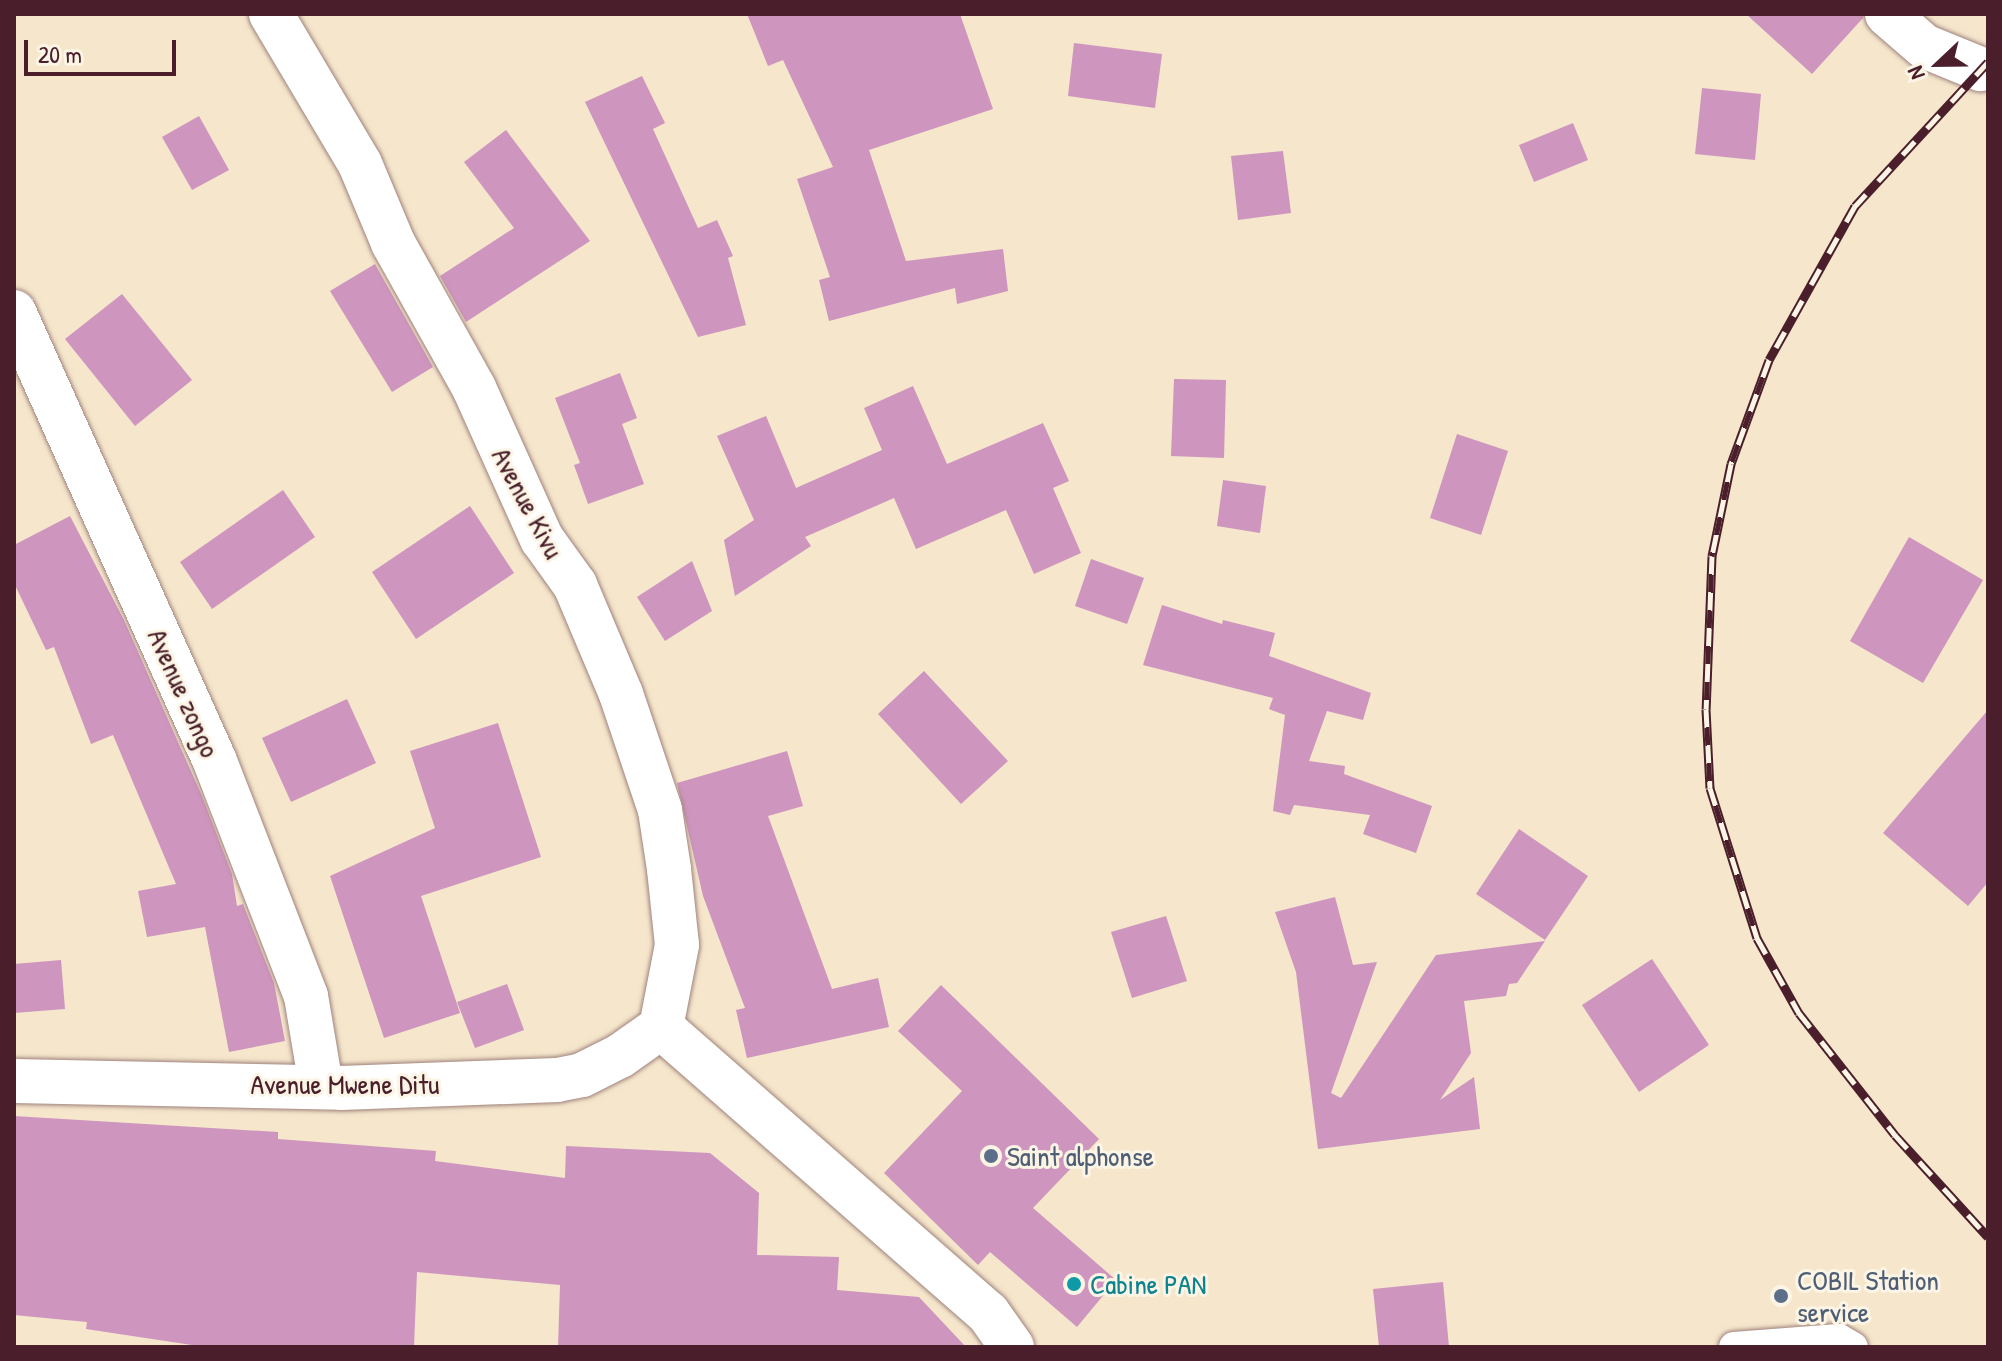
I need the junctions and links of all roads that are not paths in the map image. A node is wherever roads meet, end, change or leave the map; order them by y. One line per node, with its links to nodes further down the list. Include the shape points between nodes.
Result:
1 (271, 14): 5 (street, Avenue Kivu, via 360,164 393,243 474,388 542,539 575,585 647,761 669,869 677,945)
2 (1887, 14): 3 (street, via 1924,46)
3 (1980, 69)
4 (14, 312): 7 (street, Avenue zongo, via 214,759 306,996)
5 (661, 1027): 7 (street, Avenue Mwene Ditu, via 620,1056 582,1075 557,1080); 8 (street, via 988,1313)
6 (14, 1081): 7 (street, Avenue Mwene Ditu)
7 (321, 1086)
8 (1012, 1347)
9 (1734, 1347): 10 (lane, via 1839,1339)
10 (1853, 1347)

